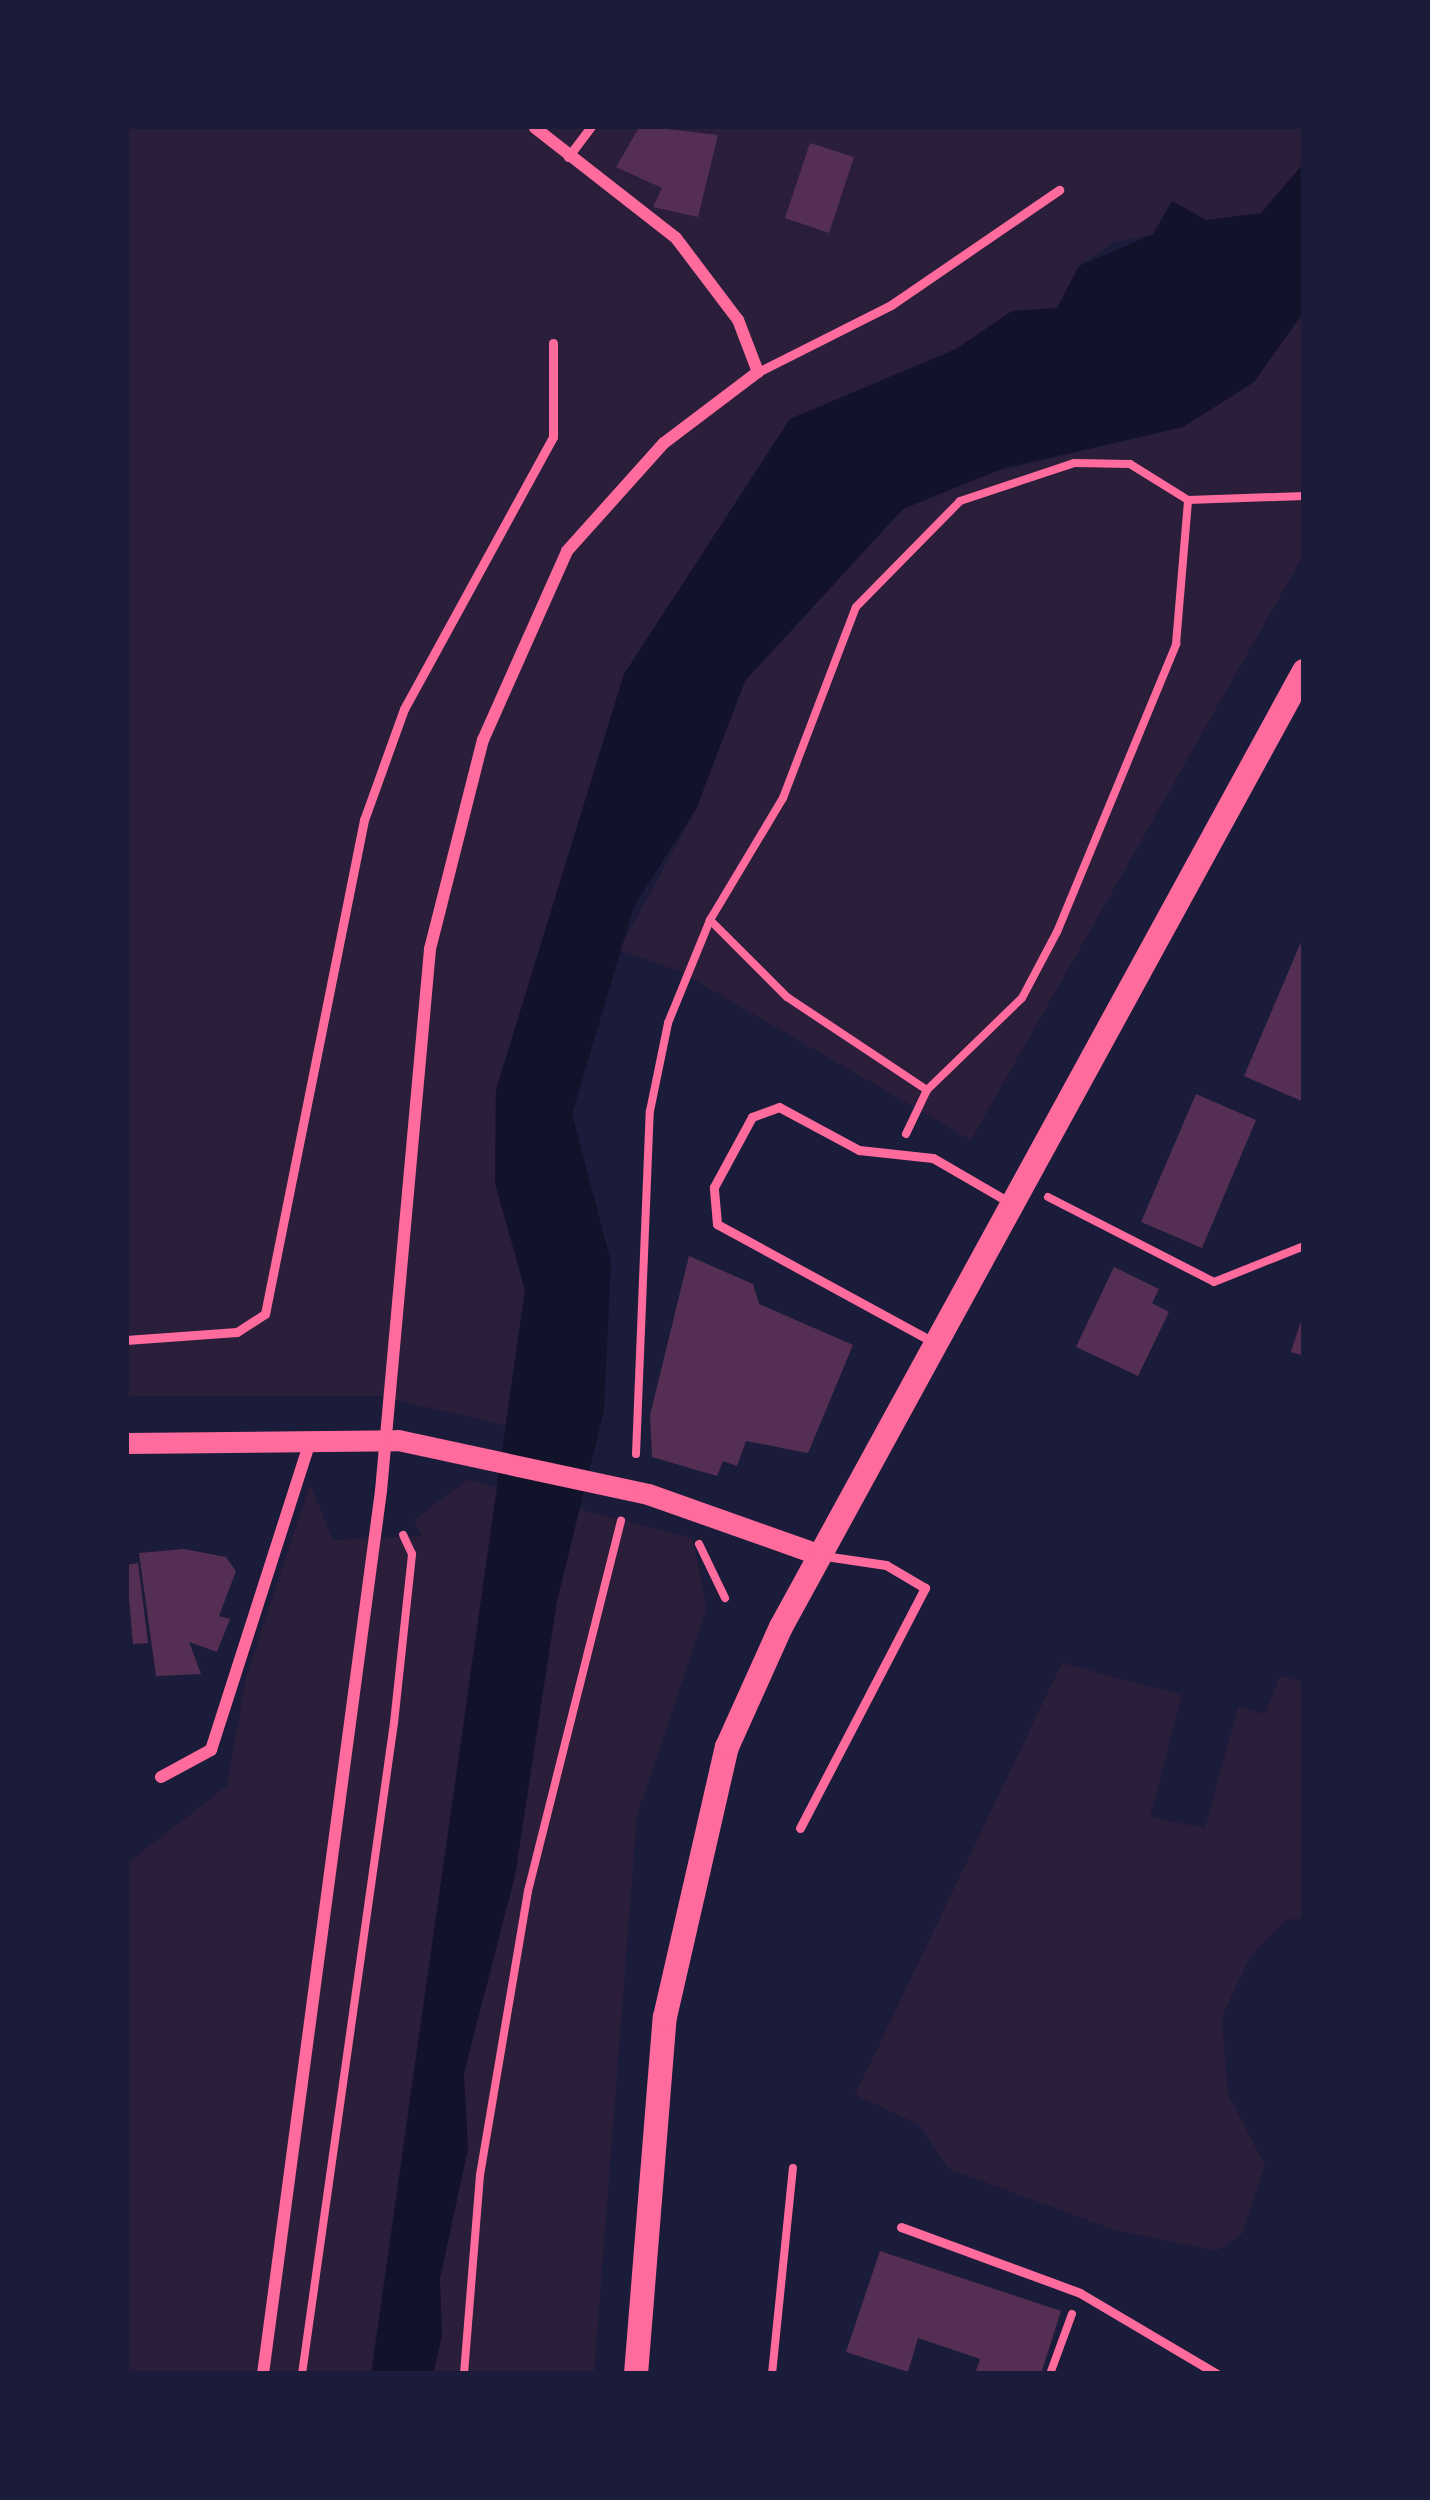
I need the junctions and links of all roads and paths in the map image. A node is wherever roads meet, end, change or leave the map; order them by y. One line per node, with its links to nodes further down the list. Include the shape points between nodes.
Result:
1 (591, 126): 3 (lane)
2 (535, 127): 3 (street)
3 (568, 157): 6 (street, via 676,238 738,320)
4 (1059, 190): 6 (lane, via 891,305)
5 (553, 343): 15 (lane, via 553,437 404,710 364,820 265,1314 237,1332)
6 (758, 372): 18 (street, via 664,442 567,550 482,740 430,949)
7 (1304, 496): 8 (path)
8 (1188, 500): 10 (path, via 1145,470 1096,460 985,488 937,520 837,638 783,798); 11 (path, via 1176,644 1058,932 1022,998)
9 (1304, 671): 13 (main road)
10 (710, 920): 11 (path, via 787,998); 20 (path, via 668,1023 650,1111)
11 (927, 1090): 12 (path)
12 (895, 1153): 13 (lane, via 933,1158); 16 (lane, via 762,1111 714,1187 712,1213)
13 (1024, 1197): 14 (path, via 1214,1282); 16 (main road)
14 (1304, 1246)
15 (126, 1340)
16 (940, 1345): 24 (main road)
17 (311, 1438): 18 (street); 19 (street); 26 (street, via 211,1750)
18 (386, 1439): 21 (street); 24 (street, via 648,1494)
19 (126, 1443)
20 (636, 1454)
21 (381, 1491): 32 (street); 33 (path, via 412,1554 348,2096)
22 (641, 1520): 34 (path, via 622,1518 528,1891 480,2175)
23 (695, 1533): 25 (path)
24 (820, 1555): 27 (lane, via 886,1565 925,1588); 31 (main road, via 727,1747 690,1876 665,2017)
25 (724, 1598)
26 (161, 1777)
27 (800, 1828)
28 (793, 2168): 37 (path)
29 (901, 2227): 30 (lane)
30 (1080, 2293): 38 (path); 39 (lane)
31 (643, 2338): 35 (main road); 36 (main road)
32 (263, 2374)
33 (302, 2374)
34 (464, 2374)
35 (636, 2374)
36 (646, 2374)
37 (772, 2374)
38 (1050, 2374)
39 (1217, 2374)

